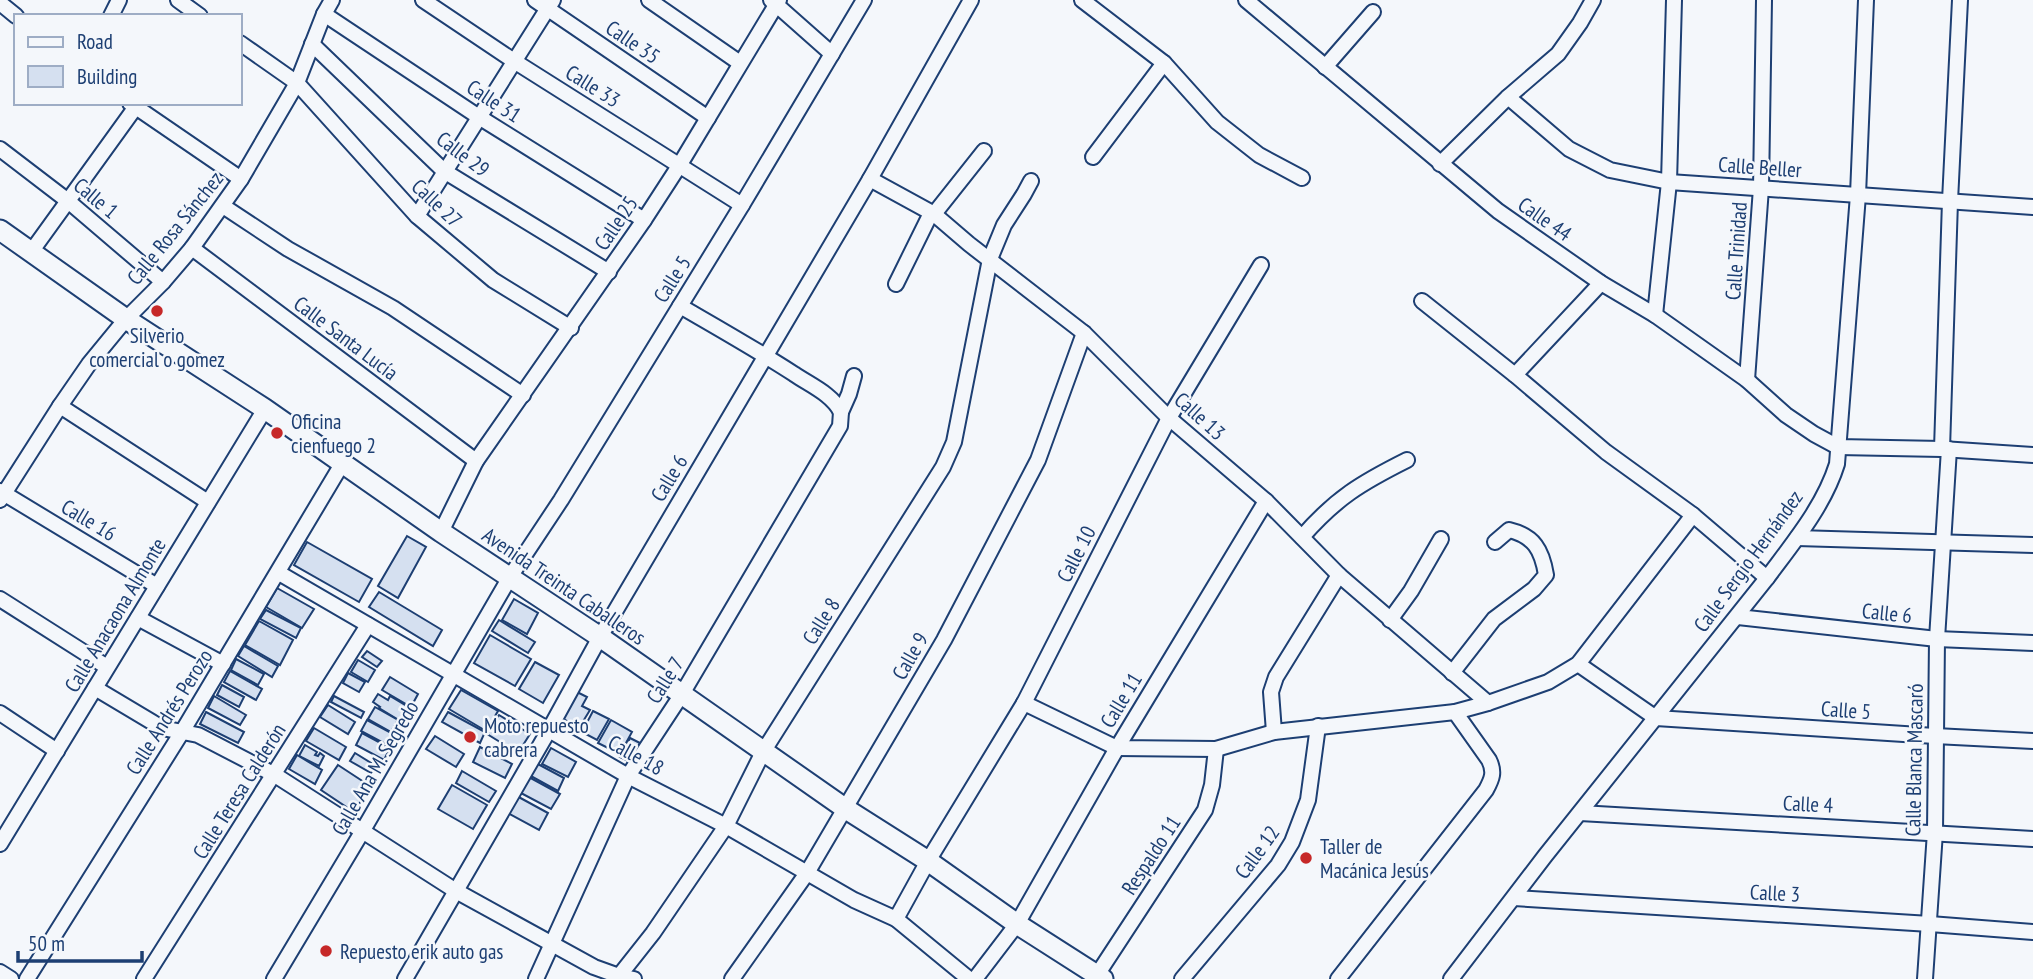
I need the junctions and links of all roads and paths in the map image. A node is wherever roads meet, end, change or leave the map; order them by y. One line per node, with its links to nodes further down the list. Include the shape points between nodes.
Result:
1 (178, 0): 21 (street)
2 (332, 0): 22 (street, Calle Rosa Sánchez)
3 (423, 0): 27 (street, Calle 33)
4 (535, 0): 18 (street, Calle 35)
5 (649, 0): 28 (street)
6 (864, 0): 26 (street, Calle 5)
7 (971, 0): 44 (street, Calle 6)
8 (1082, 0): 29 (street)
9 (1247, 0): 23 (street, Calle 44)
10 (1270, 0): 23 (street)
11 (1593, 0): 32 (street, via 1558,54)
12 (1674, 0): 46 (street)
13 (1765, 0): 47 (street, Calle Trinidad)
14 (1866, 0): 48 (street, Calle Sergio Hernández)
15 (1960, 0): 50 (street, Calle Blanca Mascaró)
16 (775, 1): 26 (street); 28 (street, Calle 25)
17 (0, 3): 20 (street)
18 (550, 4): 27 (street); 35 (street, Calle 35)
19 (1373, 12): 30 (street)
20 (14, 14)
21 (197, 14)
22 (324, 14): 25 (street, Calle Rosa Sánchez); 34 (street, Calle 31)
23 (1262, 14): 30 (street, Calle 44)
24 (242, 44): 31 (street)
25 (312, 44): 31 (street, Calle Rosa Sánchez); 41 (street, Calle 29)
26 (832, 54): 51 (street, Calle 5)
27 (514, 61): 34 (street); 40 (street, Calle 33)
28 (740, 63): 35 (street, Calle 25)
29 (1164, 63): 38 (street); 42 (street, via 1217,122 1259,155)
30 (1325, 67): 39 (street, Calle 44)
31 (297, 83): 43 (street, Calle Rosa Sánchez); 55 (street, Calle 27)
32 (1508, 97): 39 (street); 46 (street, Calle Beller, via 1569,149 1610,170)
33 (132, 106): 43 (street); 49 (street)
34 (479, 117): 41 (street); 56 (street, Calle 31)
35 (708, 118): 40 (street, Calle 25)
36 (0, 149): 49 (street, Calle 1)
37 (984, 151): 54 (street)
38 (1093, 157)
39 (1440, 164): 65 (street, Calle 44)
40 (679, 166): 51 (street, Calle 33); 56 (street, Calle 25)
41 (444, 171): 55 (street); 62 (street, Calle 29)
42 (1302, 178)
43 (241, 179): 52 (street, Calle Rosa Sánchez)
44 (870, 179): 54 (street, Calle 13); 72 (street, Calle 6)
45 (1031, 181): 60 (street, Calle 8)
46 (1669, 181): 47 (street, Calle Beller); 68 (street)
47 (1761, 188): 48 (street, Calle Beller); 75 (street, Calle Trinidad)
48 (1858, 195): 50 (street, Calle Beller); 81 (street, Calle Sergio Hernández)
49 (68, 201): 59 (street); 63 (street, Calle 1)
50 (1950, 201): 53 (street, Calle Beller); 82 (street, Calle Blanca Mascaró)
51 (742, 205): 67 (street, Calle 5)
52 (223, 206): 58 (street, Calle Rosa Sánchez); 76 (street, via 393,308)
53 (2033, 207)
54 (932, 214): 60 (street, Calle 13); 64 (street)
55 (417, 216): 70 (street, Calle 27, via 493,280)
56 (644, 220): 62 (street, Calle 25)
57 (0, 230): 59 (street, Avenida Treinta Caballeros)
58 (192, 248): 63 (street, Calle Rosa Sánchez); 85 (street, Calle Santa Lucía)
59 (31, 252): 69 (street, Avenida Treinta Caballeros)
60 (990, 259): 71 (street, Calle 13); 132 (street, Calle 8, via 949,455)
61 (1261, 265): 80 (street, Calle 10)
62 (609, 272): 70 (street, Calle 25)
63 (163, 282): 69 (street, Calle Rosa Sánchez)
64 (895, 284)
65 (1601, 284): 68 (street, Calle 44); 73 (street)
66 (1422, 301): 73 (street)
67 (680, 306): 72 (street); 100 (street, Calle 5)
68 (1655, 315): 75 (street, Calle 44)
69 (126, 318): 77 (street, Calle Rosa Sánchez); 78 (street, Avenida Treinta Caballeros)
70 (570, 328): 76 (street, Calle 25)
71 (1084, 334): 80 (street, Calle 13); 135 (street, Calle 9, via 1038,460 944,640)
72 (766, 356): 79 (street, via 834,401); 108 (street, Calle 6)
73 (1515, 375): 90 (street, via 1606,452)
74 (854, 376): 79 (street, Calle 7)
75 (1747, 380): 81 (street, Calle 44, via 1786,415)
76 (523, 395): 85 (street, Calle 25)
77 (60, 406): 87 (street, Calle Rosa Sánchez); 89 (street)
78 (265, 409): 86 (street, Avenida Treinta Caballeros); 89 (street, Calle Anacaona Almonte)
79 (841, 412): 117 (street, Calle 7, via 840,426)
80 (1169, 418): 88 (street, Calle 13); 118 (street, Calle 10)
81 (1838, 447): 82 (street); 93 (street, Calle Sergio Hernández, via 1832,481)
82 (1946, 449): 83 (street); 96 (street, Calle Blanca Mascaró)
83 (2033, 456)
84 (1408, 460): 92 (street, via 1341,498)
85 (476, 461): 91 (street, Calle 25)
86 (342, 464): 91 (street, Avenida Treinta Caballeros); 98 (street, Calle Andrés Perozo)
87 (1, 495): 102 (street, Calle 16)
88 (1266, 501): 92 (street, Calle 13); 129 (street, Calle 11)
89 (208, 502): 102 (street, Calle Anacaona Almonte)
90 (1693, 515): 101 (street); 112 (street)
91 (441, 532): 100 (street, Avenida Treinta Caballeros)
92 (1302, 537): 99 (street, Calle 13)
93 (1797, 538): 96 (street); 101 (street, Calle Sergio Hernández)
94 (1441, 539): 106 (street)
95 (1495, 541): 114 (street, via 1509,530 1523,533 1534,541 1546,575 1494,620)
96 (1943, 541): 97 (street); 109 (street, Calle Blanca Mascaró)
97 (2033, 545)
98 (279, 573): 107 (street, Calle 18); 111 (street, Calle Andrés Perozo)
99 (1339, 575): 106 (street, Calle 13); 125 (street, via 1276,677 1271,692)
100 (510, 577): 108 (street, Avenida Treinta Caballeros); 115 (street, Calle Ana M. Segredo)
101 (1767, 578): 104 (street, Calle Sergio Hernández)
102 (157, 586): 105 (street, Calle Anacaona Almonte)
103 (0, 599): 113 (street)
104 (1738, 617): 109 (street, Calle 6); 122 (street, Calle Sergio Hernández)
105 (138, 618): 111 (street); 113 (street, Calle Anacaona Almonte)
106 (1390, 620): 114 (street, Calle 13)
107 (368, 625): 115 (street, Calle 18); 133 (street, Calle Teresa Calderón)
108 (600, 637): 117 (street, Avenida Treinta Caballeros); 124 (street, Calle 6)
109 (1937, 639): 110 (street, Calle 6); 127 (street, Calle Blanca Mascaró)
110 (2033, 643)
111 (223, 664): 126 (street, Calle Andrés Perozo)
112 (1578, 664): 119 (street, via 1548,682); 122 (street)
113 (107, 667): 116 (street, Calle Anacaona Almonte)
114 (1452, 673): 119 (street, Calle 13)
115 (454, 675): 124 (street, Calle 18); 138 (street, Calle Ana M. Segredo)
116 (95, 688): 126 (street, via 162,728); 131 (street, Calle Anacaona Almonte)
117 (682, 694): 132 (street, Avenida Treinta Caballeros); 134 (street, Calle 7)
118 (1024, 703): 129 (street); 142 (street, Calle 10)
119 (1488, 703): 120 (street)
120 (1455, 712): 123 (street); 165 (street, via 1493,767 1492,779)
121 (0, 713): 131 (street)
122 (1656, 718): 127 (street, Calle 5); 136 (street, Calle Sergio Hernández)
123 (1318, 726): 125 (street); 164 (street, Calle 12, via 1308,800 1292,842)
124 (549, 730): 134 (street, Calle 18); 144 (street, Calle 6)
125 (1274, 732): 130 (street)
126 (182, 733): 133 (street, via 198,735); 155 (street, Calle Andrés Perozo)
127 (1935, 736): 128 (street, Calle 5); 139 (street, Calle Blanca Mascaró)
128 (2033, 741)
129 (1117, 748): 130 (street); 147 (street, Calle 11)
130 (1216, 749): 153 (street, Respaldo 11, via 1205,810)
131 (57, 751): 140 (street, Calle Anacaona Almonte)
132 (763, 752): 135 (street, Avenida Treinta Caballeros); 137 (street, Calle 8)
133 (275, 775): 138 (street); 156 (street, Calle Teresa Calderón)
134 (628, 776): 137 (street, Calle 18); 150 (street, Calle 7)
135 (846, 809): 142 (street, Avenida Treinta Caballeros); 143 (street, Calle 9)
136 (1580, 813): 139 (street, Calle 4); 145 (street, Calle Sergio Hernández)
137 (726, 826): 143 (street, Calle 18); 152 (street, Calle 8)
138 (362, 832): 144 (street); 157 (street, Calle Ana M. Segredo)
139 (1935, 832): 141 (street, Calle 4); 148 (street, Calle Blanca Mascaró)
140 (2, 836)
141 (2033, 839)
142 (928, 861): 146 (street, Calle 10); 147 (street, Avenida Treinta Caballeros)
143 (807, 873): 146 (street, Calle 18); 161 (street, Calle 9)
144 (456, 891): 150 (street); 158 (street, Calle 6)
145 (1514, 898): 148 (street, Calle 3); 166 (street, Calle Sergio Hernández)
146 (896, 919): 162 (street, Calle 18)
147 (1017, 924): 153 (street, Avenida Treinta Caballeros); 163 (street, Calle 11)
148 (1930, 924): 149 (street, Calle 3); 167 (street, Calle Blanca Mascaró)
149 (2033, 932)
150 (553, 944): 152 (street); 159 (street, Calle 7)
151 (0, 972): 154 (street)
152 (619, 976): 160 (street)
153 (1100, 977)
154 (11, 979)
155 (27, 979)
156 (144, 979)
157 (274, 979)
158 (405, 979)
159 (536, 979)
160 (634, 979)
161 (732, 979)
162 (969, 979)
163 (975, 979)
164 (1182, 979)
165 (1338, 979)
166 (1451, 979)
167 (1925, 979)

